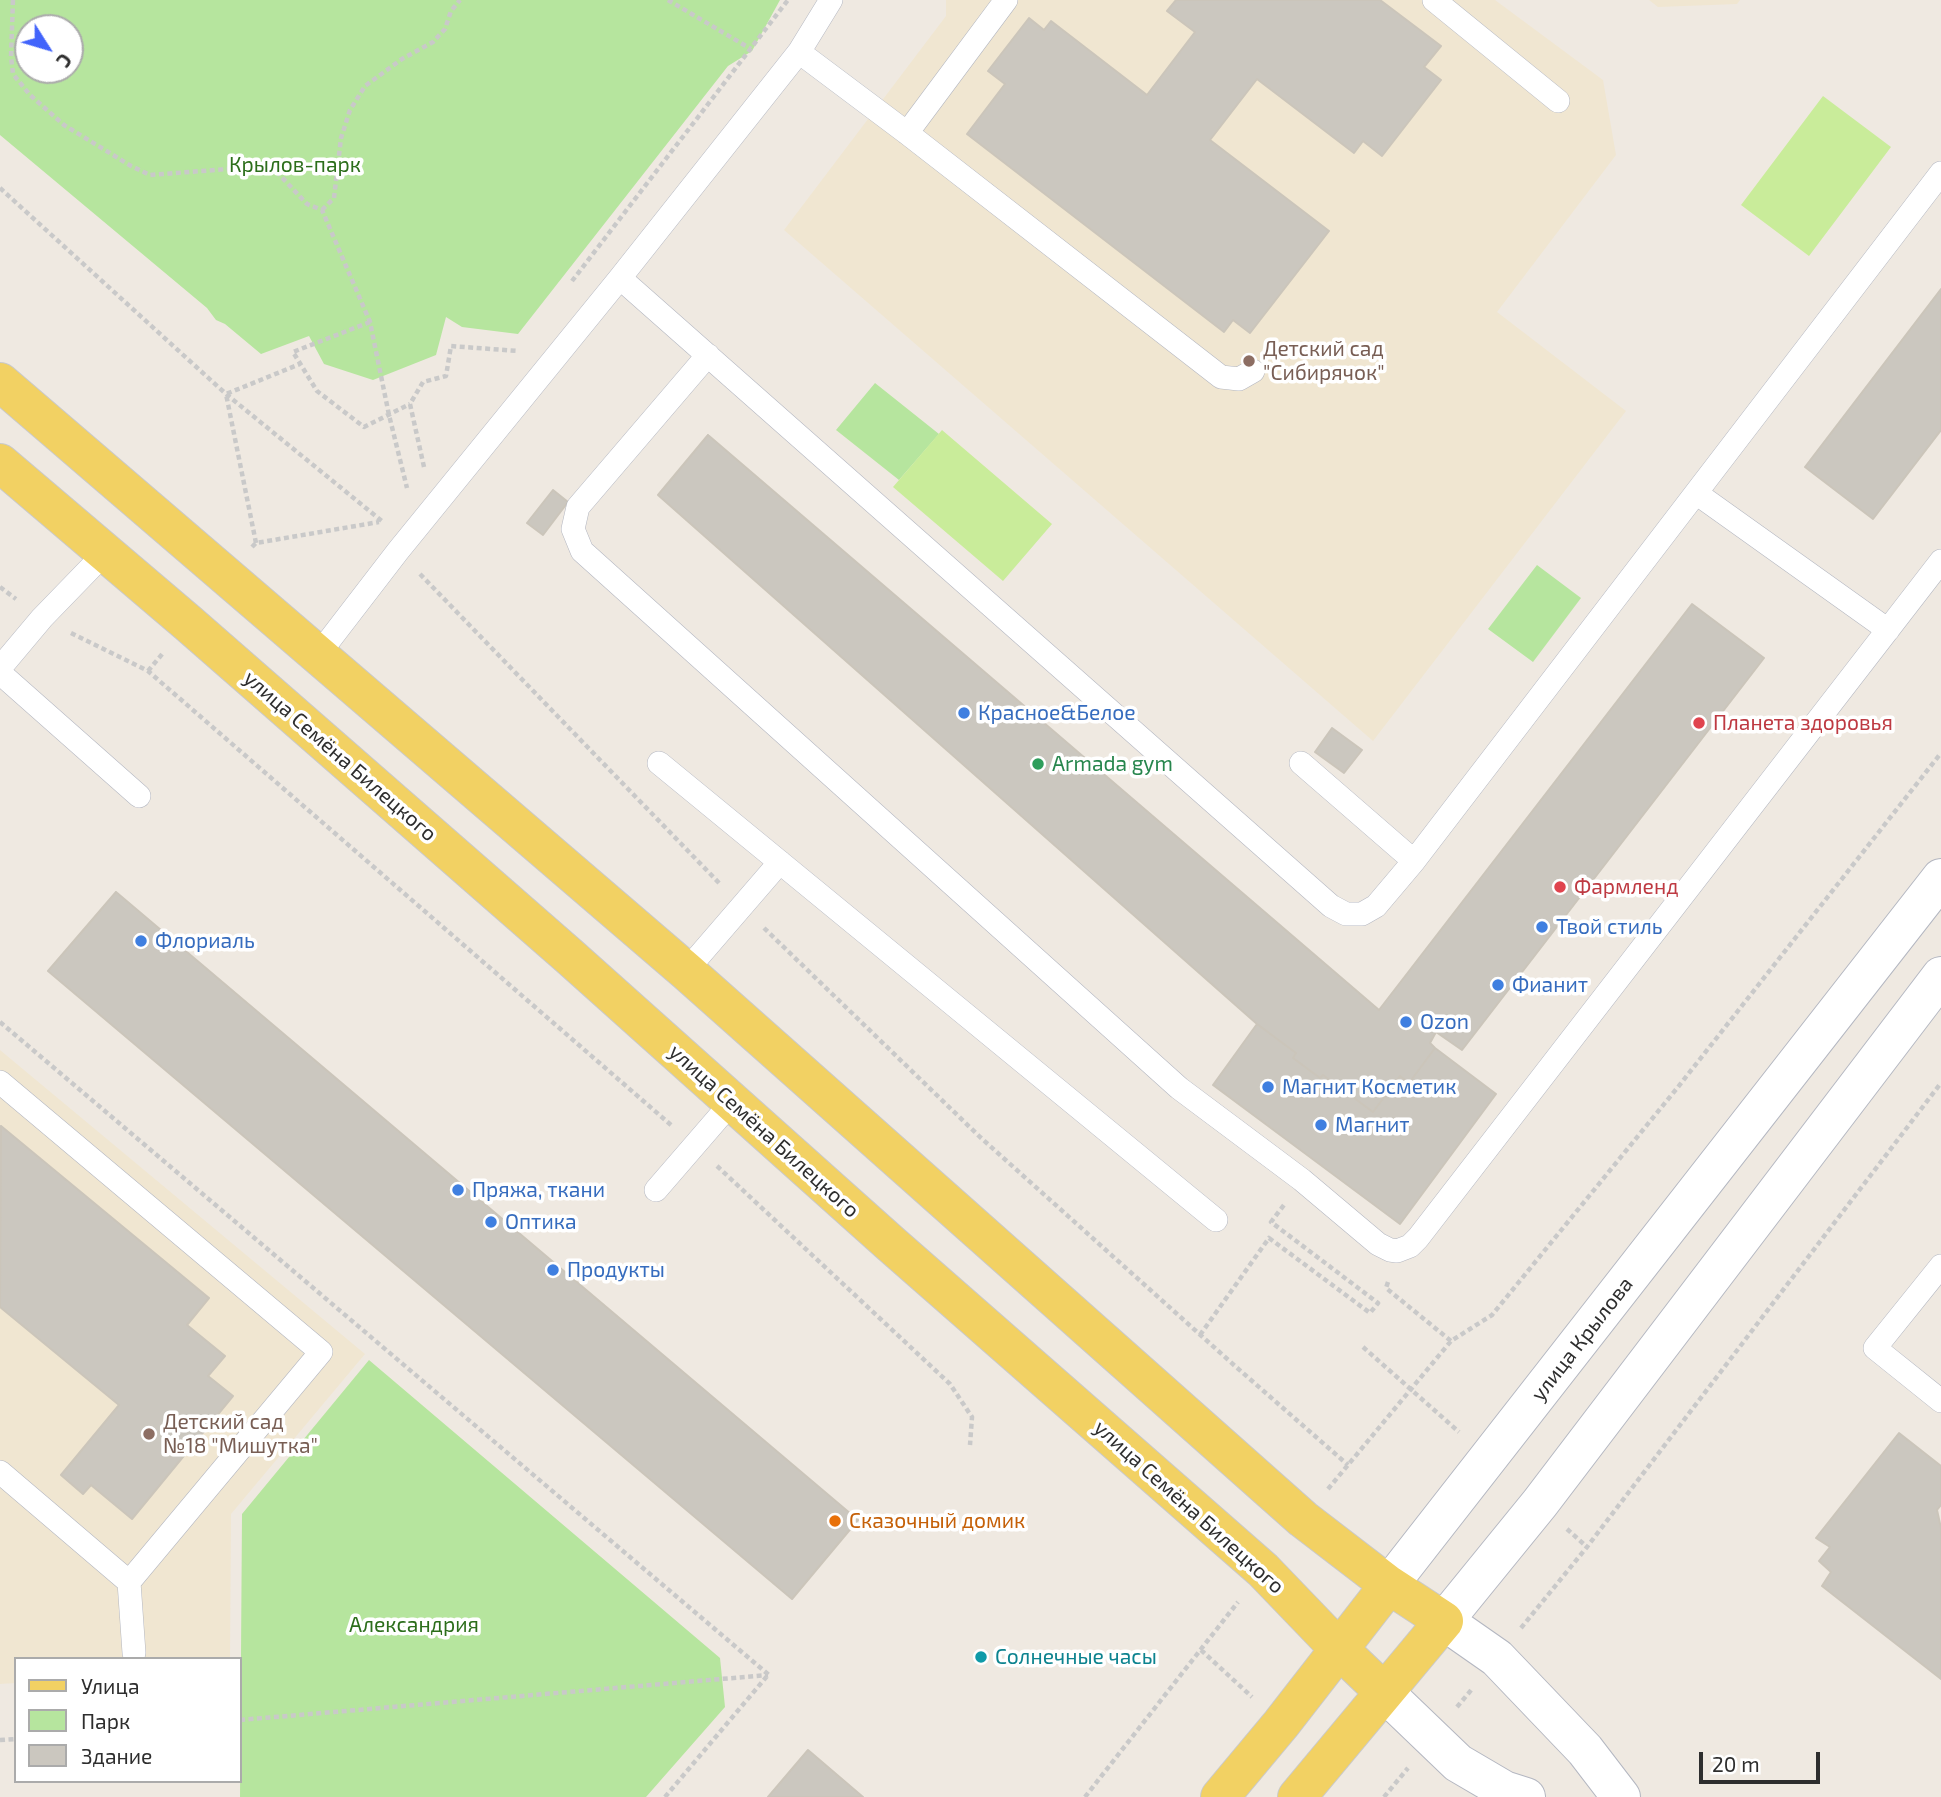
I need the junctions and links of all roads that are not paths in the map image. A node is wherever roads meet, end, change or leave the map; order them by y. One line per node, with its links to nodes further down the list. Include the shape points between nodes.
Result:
1 (831, 0): 4 (lane)
2 (1006, 0): 6 (lane)
3 (1434, 0): 5 (lane)
4 (799, 52): 6 (lane); 8 (lane)
5 (1558, 101)
6 (907, 133): 10 (lane, via 1221,377 1239,379)
7 (1941, 173): 13 (lane)
8 (620, 278): 9 (lane); 17 (lane)
9 (708, 355): 16 (lane, via 578,507 573,529 582,551 1179,1088 1390,1250 1410,1246 1418,1238); 22 (lane, via 1331,906 1346,915 1362,914 1377,906)
10 (1253, 371)
11 (0, 382): 17 (main road)
12 (0, 463): 14 (main road, улица Семёна Билецкого)
13 (1696, 492): 16 (lane); 22 (lane)
14 (104, 554): 18 (lane); 28 (main road, улица Семёна Билецкого)
15 (1941, 561): 16 (lane)
16 (1888, 630)
17 (318, 655): 25 (main road)
18 (0, 670): 21 (lane)
19 (659, 763): 23 (lane)
20 (1301, 763): 22 (lane)
21 (139, 796)
22 (1414, 861)
23 (780, 862): 25 (lane); 30 (lane)
24 (1941, 878): 35 (main road, улица Крылова)
25 (686, 971): 35 (main road, via 1303,1519)
26 (1941, 976): 36 (main road, via 1540,1503)
27 (0, 1082): 34 (lane, via 321,1352)
28 (732, 1102): 29 (lane); 37 (main road, улица Семёна Билецкого, via 1263,1570)
29 (656, 1190)
30 (1216, 1220)
31 (1941, 1266): 32 (lane, via 1875,1348)
32 (1941, 1401)
33 (0, 1472): 34 (lane)
34 (129, 1582): 38 (lane)
35 (1389, 1585): 36 (main road); 37 (main road, улица Крылова)
36 (1444, 1621): 39 (main road); 43 (main road, via 1497,1658 1585,1750)
37 (1339, 1649): 39 (main road, улица Семёна Билецкого); 40 (main road, улица Крылова)
38 (134, 1653)
39 (1384, 1692): 41 (main road); 42 (main road, улица Семёна Билецкого, via 1458,1763 1504,1790)
40 (1220, 1797)
41 (1297, 1797)
42 (1526, 1797)
43 (1621, 1797)

